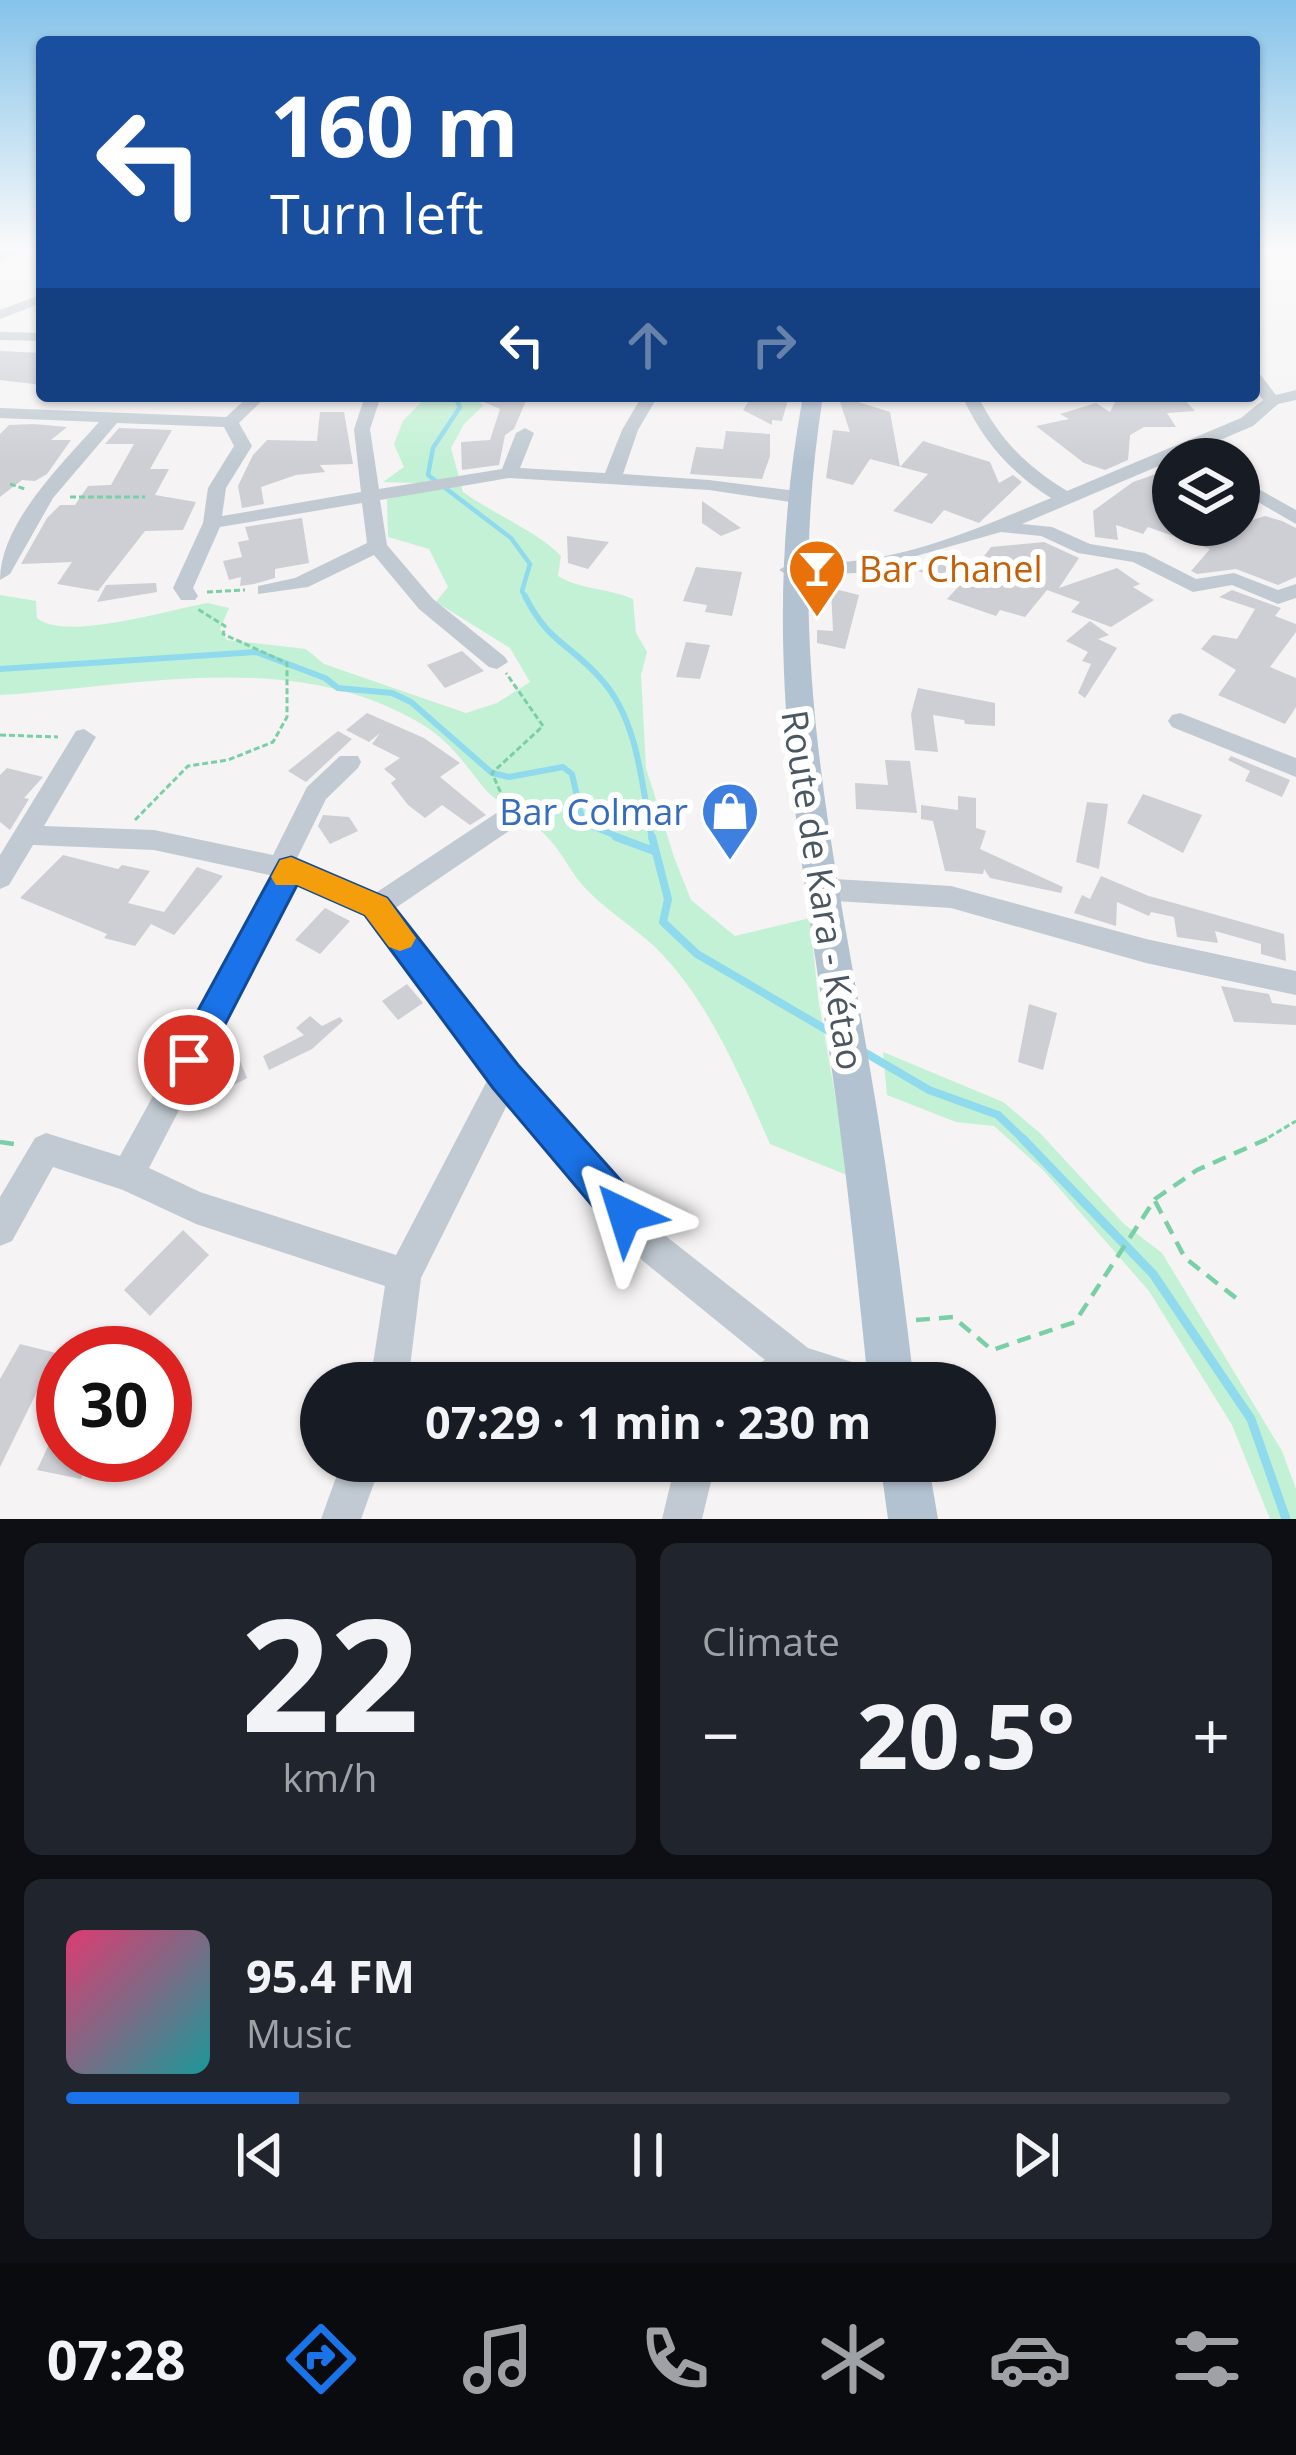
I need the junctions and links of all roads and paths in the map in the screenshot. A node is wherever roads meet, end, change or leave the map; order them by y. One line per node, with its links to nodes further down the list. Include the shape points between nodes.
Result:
1 (0, 337): 2 (street)
2 (36, 337)
3 (1260, 385): 5 (street)
4 (1296, 395): 5 (street)
5 (1272, 400): 15 (street)
6 (252, 402): 13 (street)
7 (372, 402): 19 (street, via 362,429)
8 (646, 402): 18 (street)
9 (812, 402): 23 (main road, Route de Kara - Kétao)
10 (973, 402): 24 (street, via 1014,468)
11 (2, 415): 12 (street)
12 (111, 419): 13 (street); 20 (street)
13 (230, 422): 26 (street, via 243,446 217,488)
14 (525, 433): 17 (street)
15 (1215, 438)
16 (1152, 466): 24 (street)
17 (509, 472): 18 (street); 19 (street)
18 (613, 477): 23 (street)
19 (369, 493): 26 (street); 28 (street)
20 (45, 496): 22 (path); 30 (street)
21 (1260, 496): 25 (street)
22 (146, 497)
23 (797, 497): 29 (main road, Route de Kara - Kétao)
24 (1066, 499): 27 (street)
25 (1296, 518)
26 (212, 523): 33 (street, via 183,588)
27 (998, 527): 29 (street, via 856,567); 32 (street, via 1138,557 1193,586 1234,579 1278,598)
28 (377, 546): 31 (street, via 301,583); 34 (street, via 426,604)
29 (789, 570): 45 (main road, Route de Kara - Kétao, via 794,702)
30 (0, 574)
31 (265, 590): 33 (path)
32 (1296, 590)
33 (188, 596): 42 (path, via 225,626 223,634 287,666 288,711 266,746 188,766)
34 (497, 662): 40 (path, via 543,726 492,772)
35 (1180, 721): 39 (street)
36 (0, 735): 37 (path)
37 (84, 737): 41 (street)
38 (350, 762): 43 (street, via 316,793)
39 (1296, 768)
40 (513, 815): 46 (street)
41 (29, 836): 42 (street); 44 (street)
42 (118, 839): 43 (street)
43 (285, 868): 46 (street); 50 (street)
44 (0, 878)
45 (818, 889): 47 (street, via 951,897); 55 (main road, Route de Kara - Kétao)
46 (376, 907): 48 (street)
47 (1296, 983)
48 (506, 1077): 53 (street); 57 (street, via 655,1250)
49 (1296, 1121): 51 (path)
50 (128, 1175): 52 (street, via 46,1149); 53 (street, via 196,1207)
51 (1154, 1199): 54 (path, via 1200,1279); 55 (path, via 1075,1322 992,1350 953,1317)
52 (0, 1229)
53 (404, 1275): 56 (street)
54 (1236, 1298)
55 (883, 1313): 58 (main road, Route de Kara - Kétao)
56 (391, 1362)
57 (797, 1362)
58 (889, 1362)
59 (354, 1482): 62 (street)
60 (691, 1482): 63 (street)
61 (907, 1482): 64 (main road)
62 (341, 1519)
63 (682, 1519)
64 (913, 1519)

